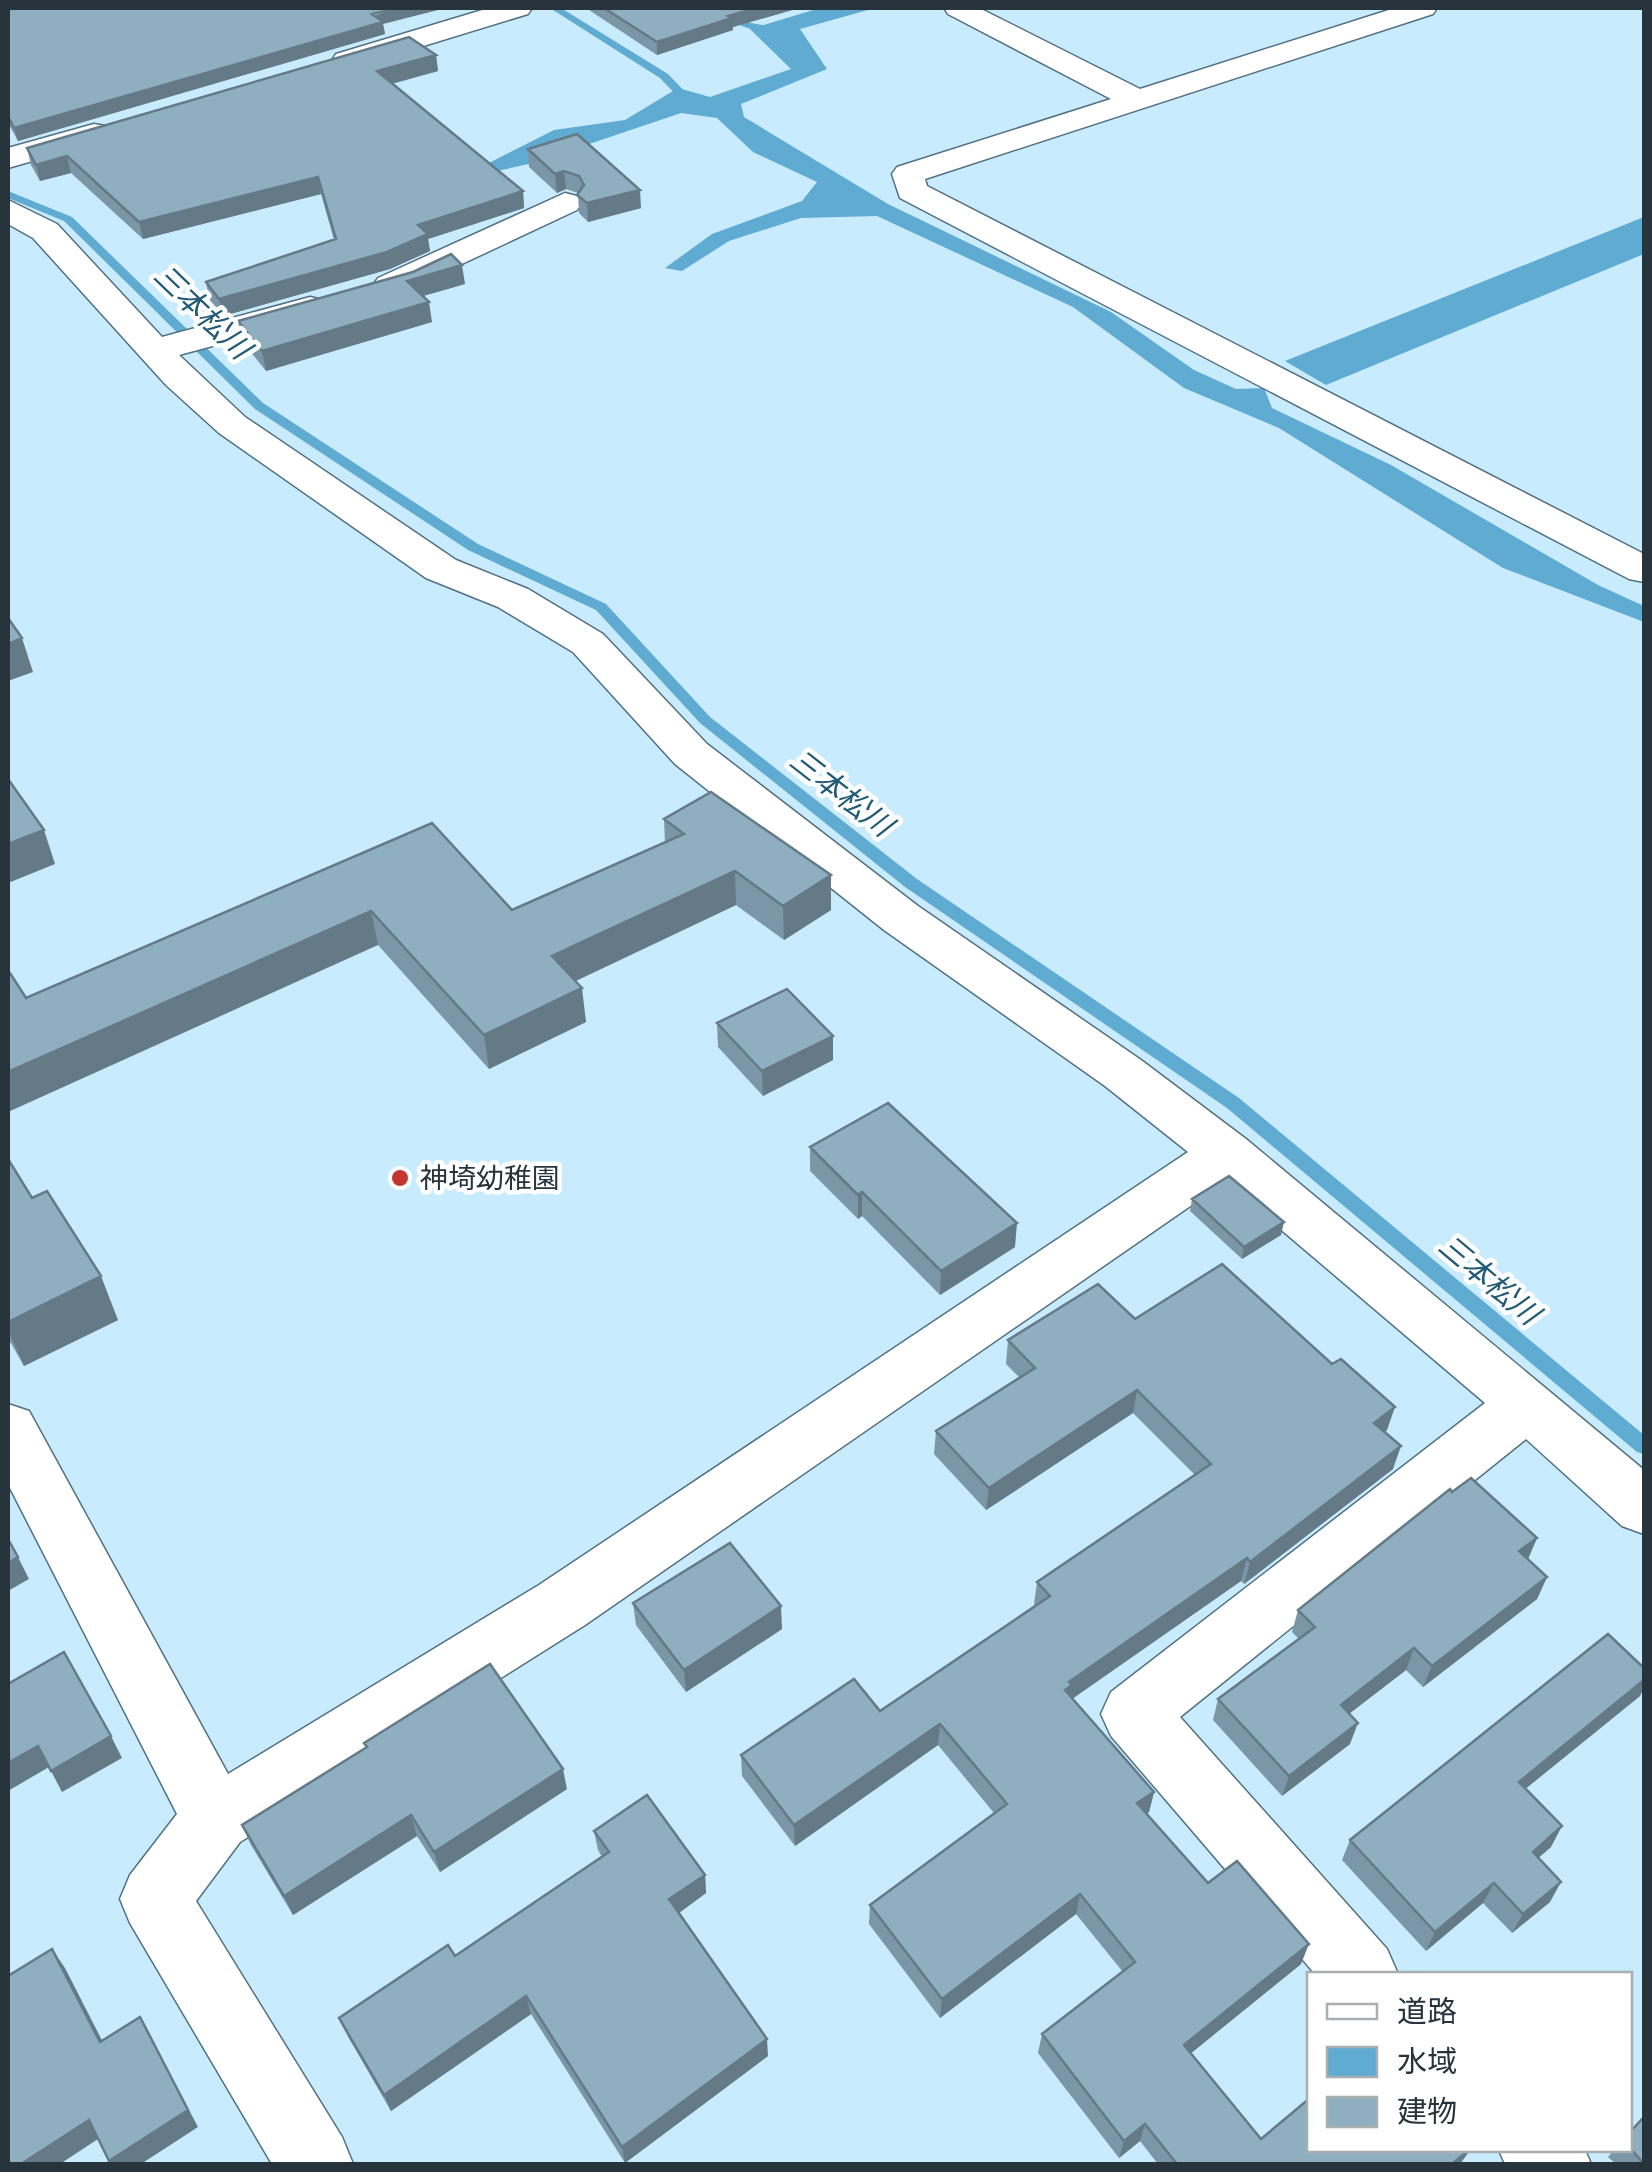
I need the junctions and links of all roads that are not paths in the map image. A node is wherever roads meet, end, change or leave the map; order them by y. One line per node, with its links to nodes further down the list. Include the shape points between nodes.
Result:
1 (518, 8): 4 (street)
2 (958, 8): 5 (street)
3 (1423, 8): 5 (street)
4 (326, 66)
5 (1137, 100): 11 (street, via 908,174 912,191)
6 (120, 126): 7 (street)
7 (8, 158)
8 (565, 203): 10 (street, via 403,280)
9 (8, 210): 10 (street, via 45,231)
10 (158, 350): 12 (street, via 232,424 441,569 513,598 588,643 691,754 900,918)
11 (1644, 570)
12 (1227, 1153): 13 (street); 16 (street, via 562,1604)
13 (1527, 1404): 15 (street); 17 (street, via 1134,1714)
14 (8, 1429): 16 (street)
15 (1644, 1507)
16 (216, 1819): 18 (street, via 155,1899)
17 (1360, 1972)
18 (315, 2164)

